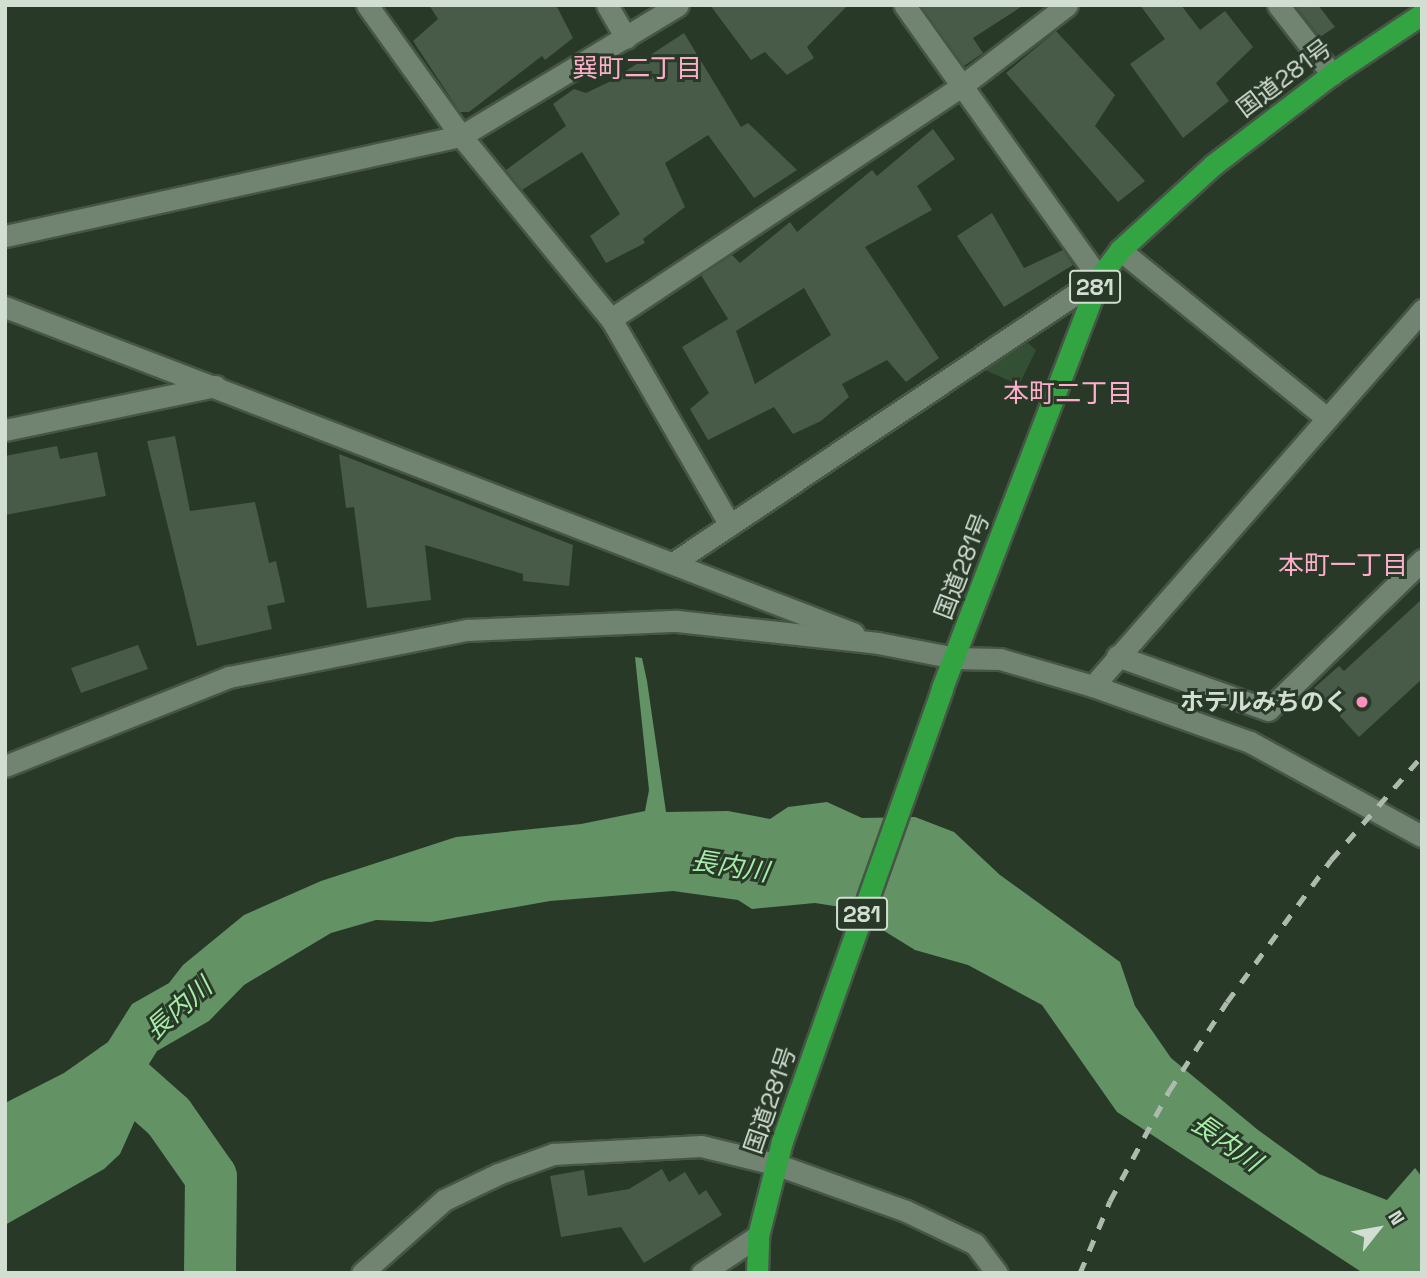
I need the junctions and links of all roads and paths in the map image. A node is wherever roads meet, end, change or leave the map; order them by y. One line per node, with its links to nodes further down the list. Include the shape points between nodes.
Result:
1 (368, 5): 11 (street)
2 (607, 5): 8 (street)
3 (678, 5): 8 (street)
4 (904, 5): 10 (street)
5 (1067, 5): 10 (street)
6 (1278, 5): 9 (street)
7 (1422, 14): 9 (highway, 国道281号 / 281)
8 (626, 38): 11 (street)
9 (1332, 74): 13 (highway, 国道281号 / 281, via 1213,165)
10 (959, 88): 14 (street); 17 (street)
11 (461, 136): 12 (street); 17 (street)
12 (5, 236)
13 (1119, 250): 14 (highway, 国道281号 / 281); 19 (street)
14 (1099, 278): 21 (street); 26 (highway, 国道281号 / 281)
15 (5, 307): 18 (street)
16 (1422, 310): 19 (street)
17 (611, 319): 21 (street)
18 (215, 386): 20 (street); 23 (street)
19 (1327, 418): 25 (street)
20 (5, 430)
21 (729, 523): 23 (street)
22 (1422, 560): 25 (street, via 1268,710)
23 (676, 561): 24 (street)
24 (878, 643): 26 (street); 28 (street, via 677,621 467,630 229,677)
25 (1117, 656): 27 (street)
26 (955, 658): 27 (street, via 1000,659); 30 (highway, 国道281号 / 281)
27 (1093, 686): 29 (street, via 1250,742)
28 (5, 766)
29 (1422, 836)
30 (775, 1164): 31 (highway, 国道281号 / 281); 32 (street, via 701,1146 553,1154 444,1200); 35 (street, via 906,1211 975,1244)
31 (758, 1236): 33 (street); 34 (highway, 国道281号 / 281)
32 (362, 1273)
33 (702, 1273)
34 (757, 1273)
35 (997, 1273)

